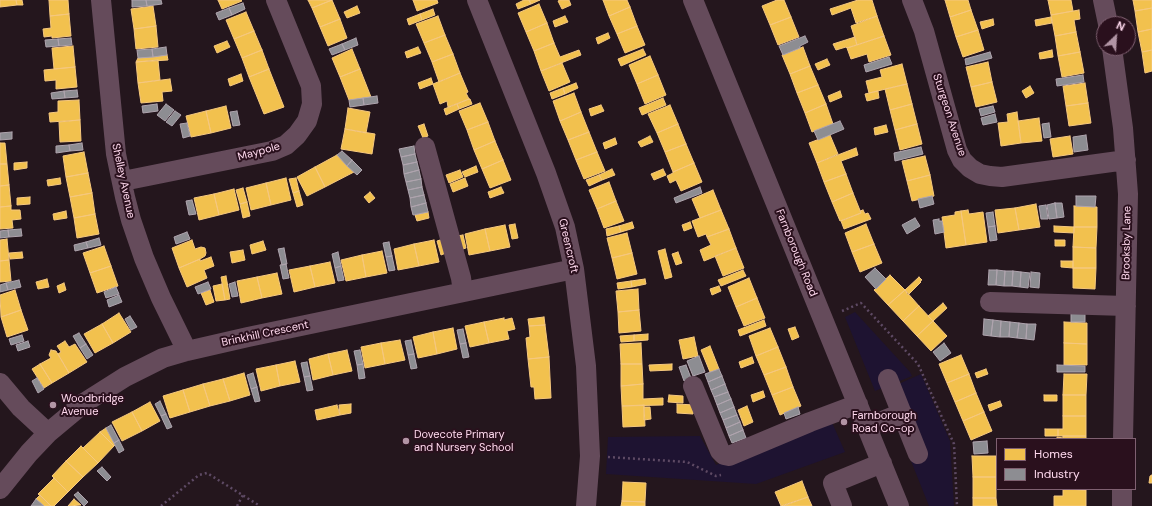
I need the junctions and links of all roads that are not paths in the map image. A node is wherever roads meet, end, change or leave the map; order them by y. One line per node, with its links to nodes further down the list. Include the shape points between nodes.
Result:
1 (101, 0): 11 (street, Shelley Avenue, via 116,154)
2 (276, 0): 11 (street, Maypole, via 311,86 312,104 307,120 297,135 286,145 272,151)
3 (477, 0): 12 (street, Greencroft, via 546,173 565,227)
4 (693, 0): 20 (street, Farnborough Road)
5 (912, 0): 10 (street, Sturgeon Avenue, via 924,31 958,150 962,160 970,168 980,174 1002,177)
6 (1103, 0): 7 (street)
7 (1106, 16)
8 (1113, 56): 10 (street, Brooksby Lane)
9 (425, 147): 13 (street)
10 (1126, 160): 15 (street, Brooksby Lane)
11 (122, 181): 16 (street, Shelley Avenue, via 131,220 144,258)
12 (574, 269): 13 (street, Brinkhill Crescent); 29 (street, Greencroft, via 586,366 590,456)
13 (463, 292): 16 (street, Brinkhill Crescent)
14 (990, 302): 15 (street)
15 (1126, 306): 24 (street, Brooksby Lane)
16 (187, 351): 23 (street, Brinkhill Crescent, via 163,358 125,378 84,403)
17 (888, 379): 21 (street)
18 (0, 383): 23 (street, via 21,408)
19 (693, 386): 20 (street, via 724,456)
20 (858, 404): 22 (street, Farnborough Road)
21 (902, 413): 22 (street); 25 (street)
22 (867, 427): 26 (street, Farnborough Road)
23 (48, 433): 27 (street, Brinkhill Crescent, via 29,452)
24 (1123, 438)
25 (918, 454)
26 (882, 463): 30 (street, via 833,483); 31 (street, Farnborough Road)
27 (0, 489)
28 (1122, 490): 32 (street)
29 (586, 506)
30 (842, 506)
31 (899, 506)
32 (1122, 506)

